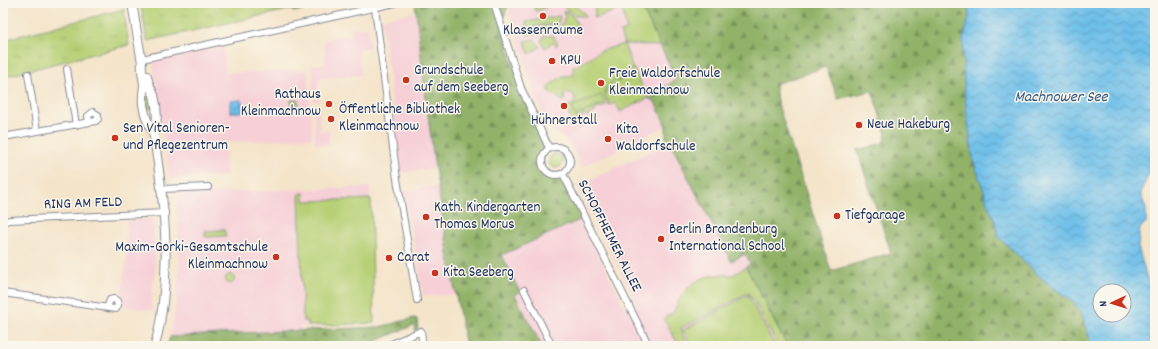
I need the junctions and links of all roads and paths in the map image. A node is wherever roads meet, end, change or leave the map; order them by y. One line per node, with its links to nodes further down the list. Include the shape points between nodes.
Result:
1 (132, 3): 5 (street)
2 (395, 3): 4 (street)
3 (494, 3): 13 (street, via 521,88)
4 (376, 8): 5 (street); 21 (street, via 396,179)
5 (142, 61): 11 (street, via 144,110); 11 (street, via 154,95 157,121)
6 (67, 69): 9 (street)
7 (28, 74): 10 (street)
8 (89, 122): 9 (street)
9 (76, 125): 10 (street)
10 (37, 131): 12 (street)
11 (154, 134): 16 (street)
12 (3, 137)
13 (549, 148): 14 (street, SCHOPFHEIMER ALLEE, via 543,155 544,168 550,174); 14 (street, SCHOPFHEIMER ALLEE, via 564,149 570,156 570,166)
14 (563, 174): 27 (street, SCHOPFHEIMER ALLEE)
15 (208, 187): 16 (street)
16 (162, 189): 17 (street)
17 (165, 214): 18 (street, RING AM FELD); 23 (street, via 166,277)
18 (3, 222)
19 (524, 290): 26 (street)
20 (3, 293): 22 (street)
21 (417, 300)
22 (107, 308): 22 (street, via 116,309 118,301 110,300)
23 (155, 346)
24 (387, 346): 25 (street, via 421,331)
25 (423, 346)
26 (552, 346)
27 (649, 346)

